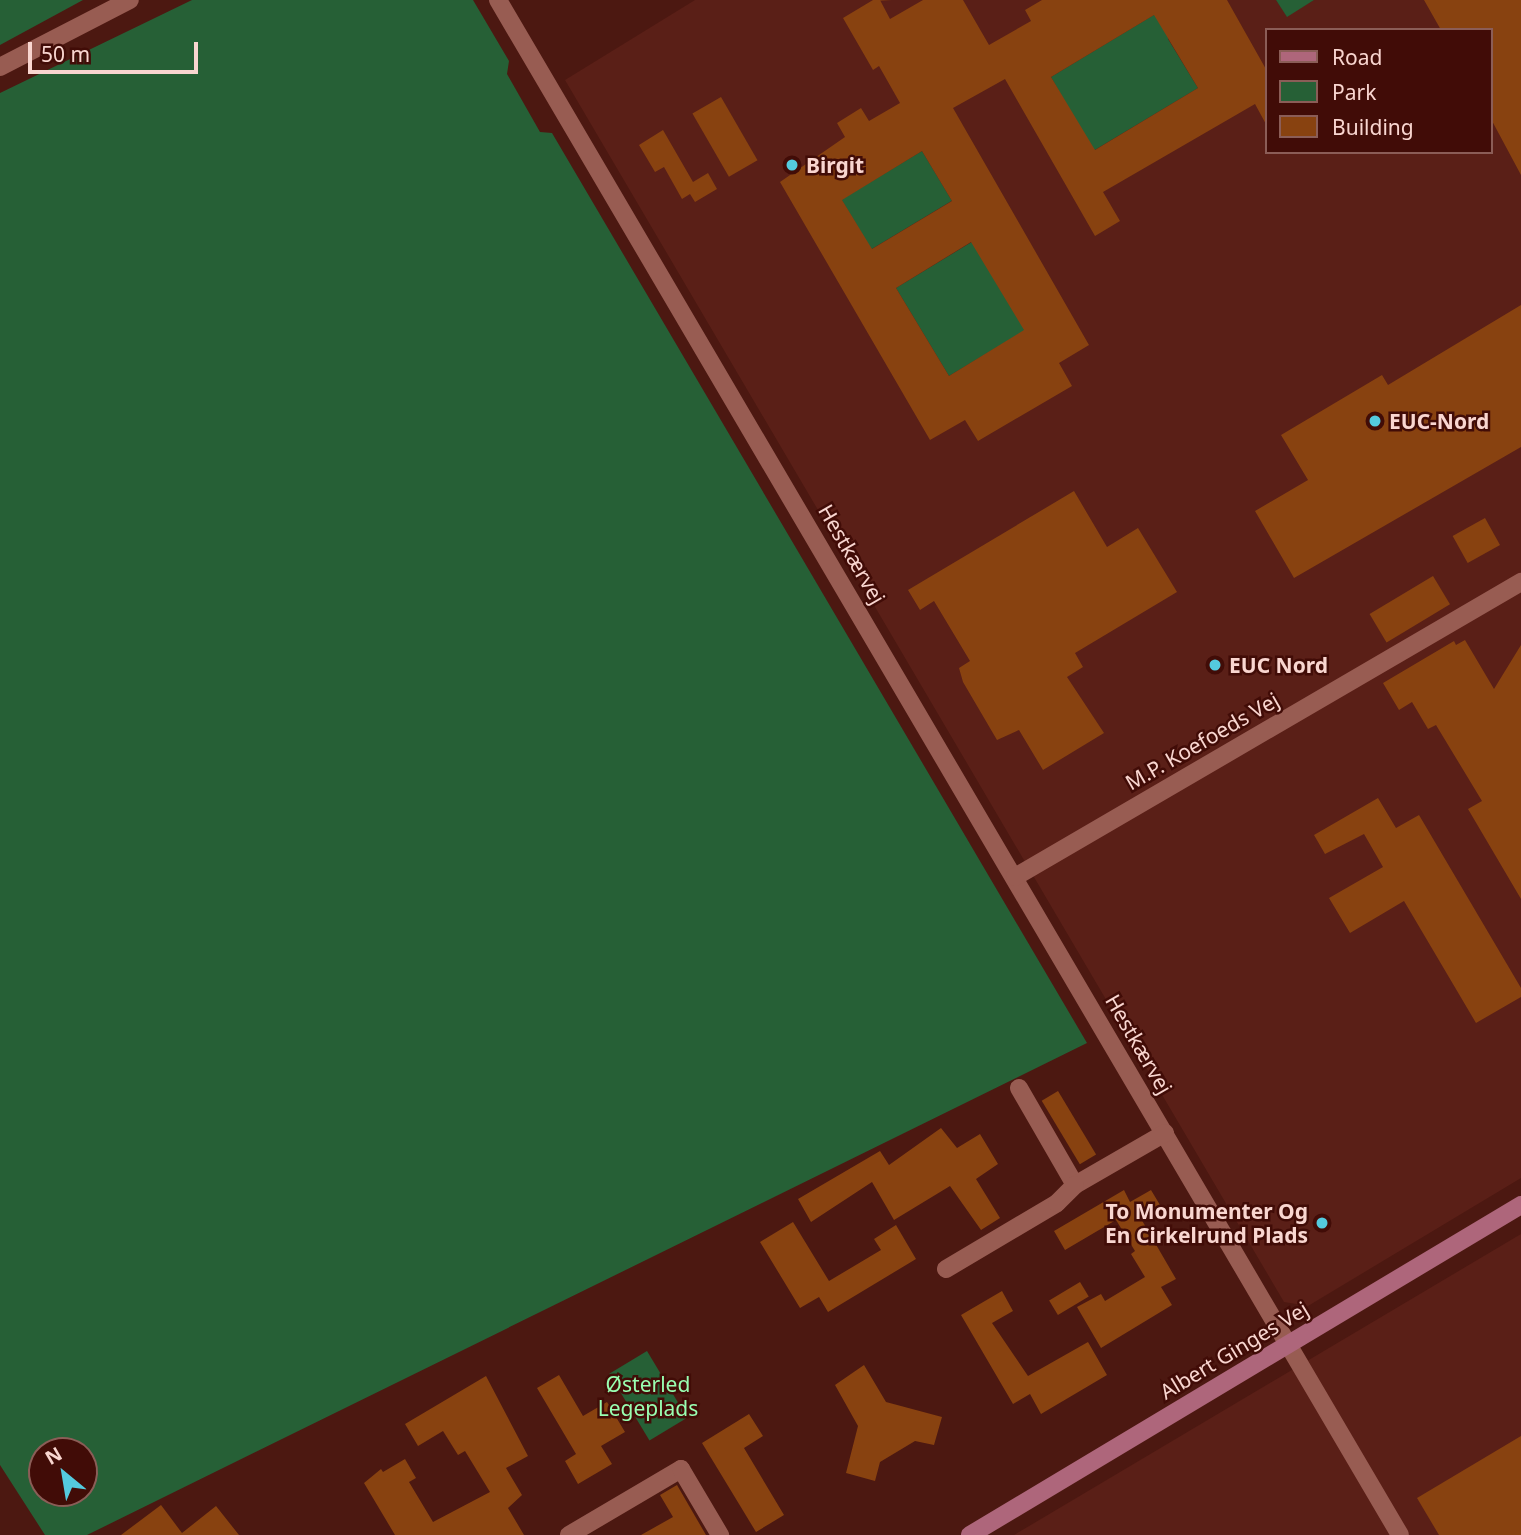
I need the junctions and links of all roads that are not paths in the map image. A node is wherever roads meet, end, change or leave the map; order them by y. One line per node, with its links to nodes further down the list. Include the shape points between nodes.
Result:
1 (130, 0): 3 (street)
2 (498, 0): 5 (street, Hestkærvej)
3 (0, 67)
4 (1521, 582): 5 (street, M.P. Koefoeds Vej)
5 (1015, 877): 7 (street, Hestkærvej)
6 (1019, 1088): 8 (street)
7 (1165, 1133): 8 (street); 11 (street, Hestkærvej)
8 (1075, 1185): 10 (street, via 1057,1203)
9 (1521, 1205): 11 (street, Albert Ginges Vej)
10 (946, 1269)
11 (1289, 1344): 14 (street, Albert Ginges Vej); 15 (street, Hestkærvej)
12 (569, 1535): 13 (street, via 681,1469)
13 (720, 1535)
14 (970, 1535)
15 (1400, 1535)

